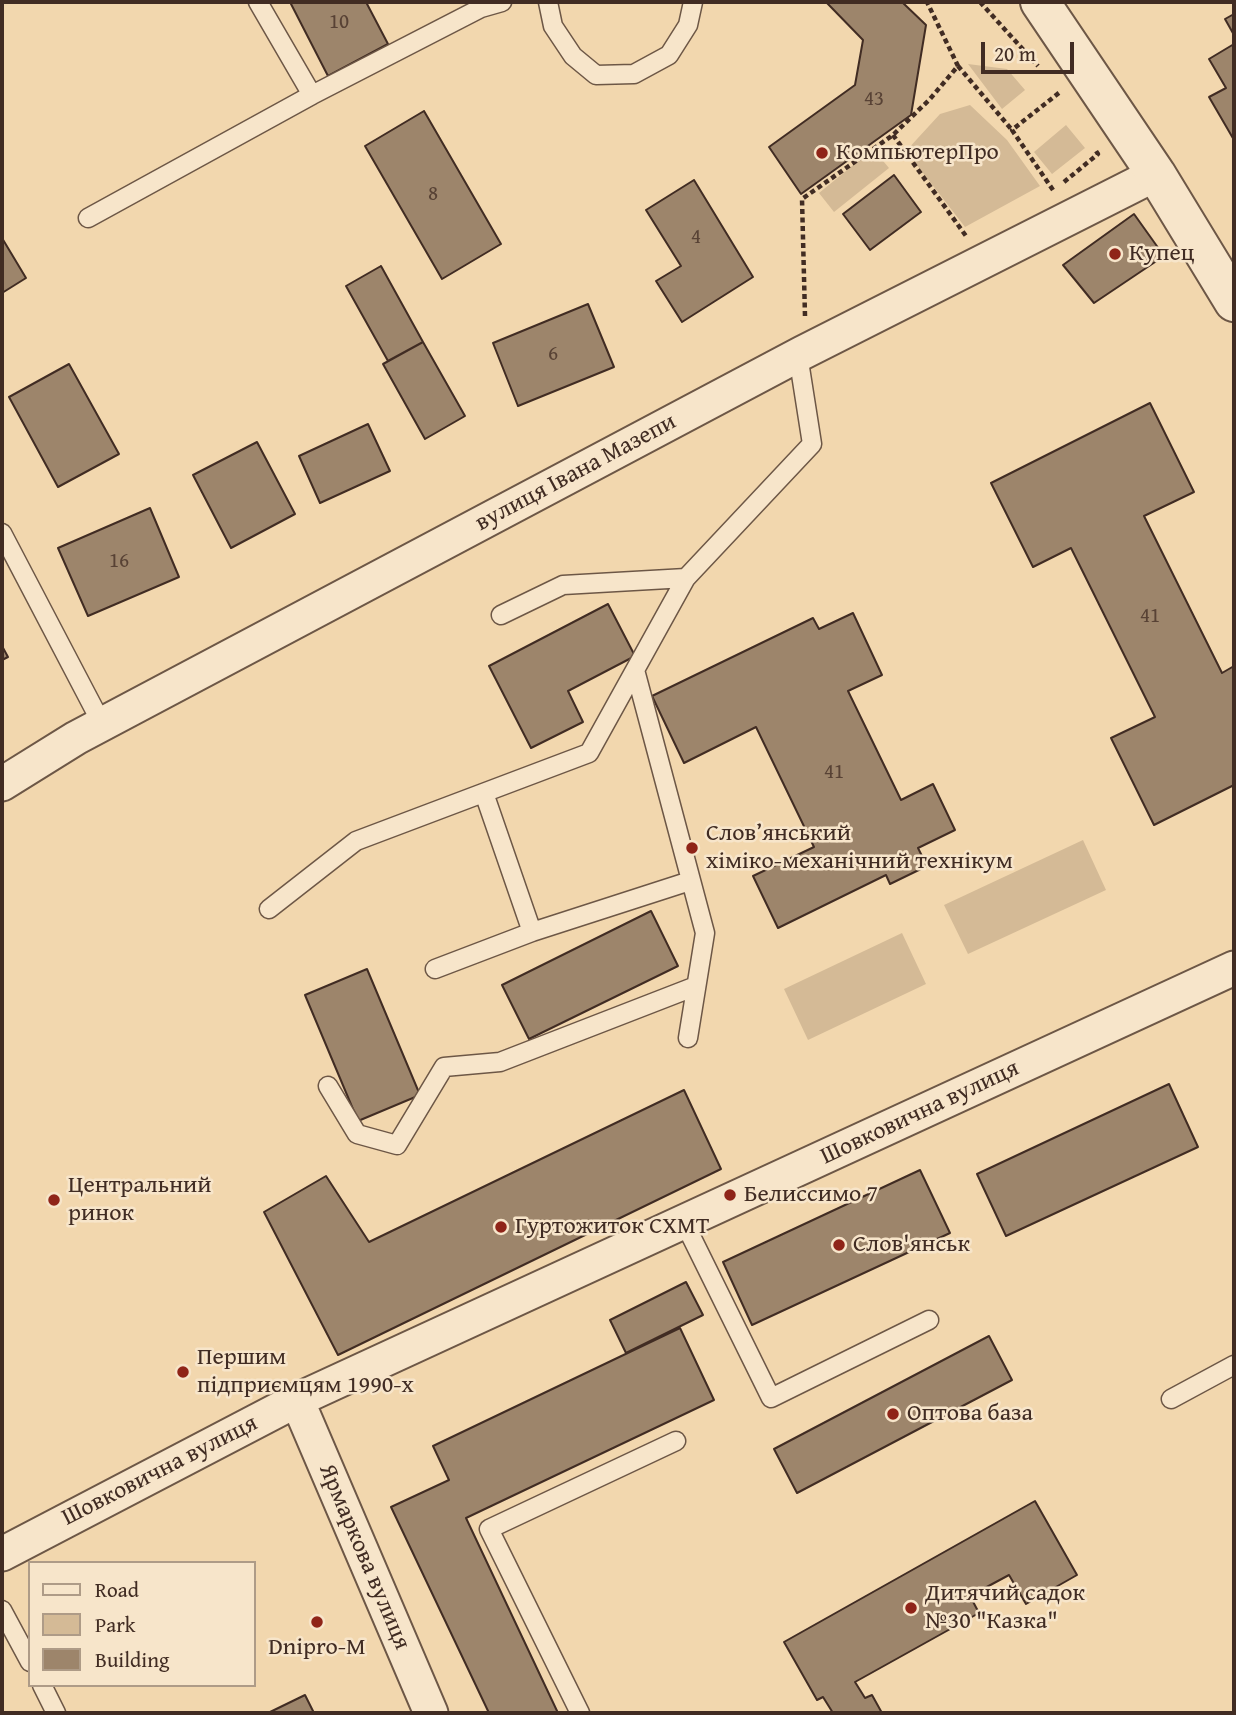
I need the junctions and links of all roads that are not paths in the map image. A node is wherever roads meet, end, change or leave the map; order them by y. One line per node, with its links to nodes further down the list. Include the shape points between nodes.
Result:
1 (258, 2): 6 (lane)
2 (502, 2): 6 (lane, via 481,8)
3 (548, 2): 4 (lane, via 553,26 573,56 596,75 634,74 669,55 688,25)
4 (693, 2)
5 (1040, 2): 7 (street)
6 (312, 95): 8 (lane)
7 (1156, 174): 9 (street); 10 (street, вулиця Івана Мазепи)
8 (88, 218)
9 (1234, 302)
10 (800, 354): 12 (lane, via 811,444); 15 (street, вулиця Івана Мазепи)
11 (2, 533): 15 (lane)
12 (686, 578): 13 (lane, via 563,584); 14 (lane)
13 (502, 615)
14 (635, 670): 17 (lane, via 589,753); 18 (lane)
15 (102, 724): 16 (street, вулиця Івана Мазепи)
16 (2, 784)
17 (484, 793): 19 (lane, via 356,842); 20 (lane)
18 (690, 881): 20 (lane); 23 (lane, via 705,933)
19 (269, 909)
20 (532, 932): 22 (lane)
21 (1234, 968): 26 (street, Шовковична вулиця)
22 (435, 970)
23 (696, 986): 24 (lane); 25 (lane, via 500,1062 444,1067 397,1145 357,1134)
24 (688, 1038)
25 (328, 1086)
26 (684, 1222): 27 (lane, via 771,1398); 30 (street, Шовковична вулиця)
27 (929, 1320)
28 (1234, 1365): 29 (lane)
29 (1171, 1399)
30 (297, 1400): 32 (street, Шовковична вулиця); 38 (street, Ярмаркова вулиця)
31 (676, 1441): 39 (lane, via 489,1529)
32 (2, 1553)
33 (2, 1610): 34 (lane)
34 (8, 1637): 35 (lane)
35 (28, 1660)
36 (43, 1687): 37 (lane)
37 (57, 1713)
38 (430, 1713)
39 (580, 1713)

